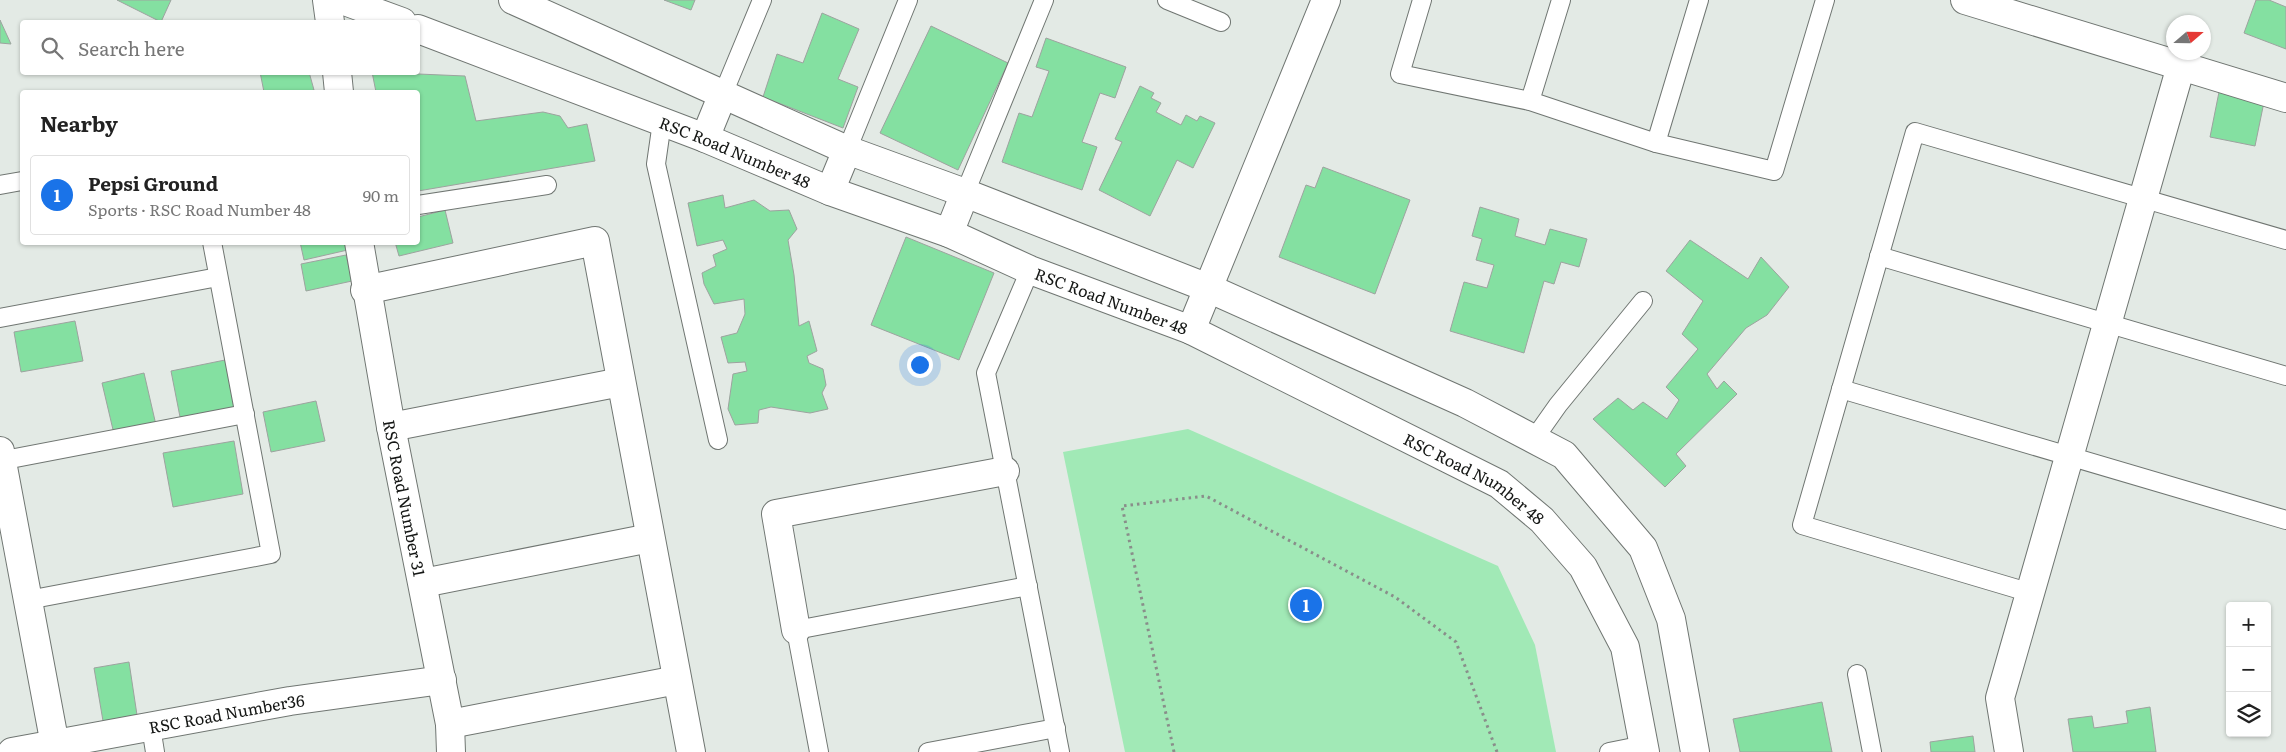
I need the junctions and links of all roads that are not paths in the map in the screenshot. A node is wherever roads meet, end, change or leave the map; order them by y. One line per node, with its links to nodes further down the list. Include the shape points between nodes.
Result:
1 (327, 0): 14 (street)
2 (342, 0): 15 (street)
3 (513, 0): 21 (street)
4 (762, 0): 21 (lane)
5 (908, 0): 27 (lane)
6 (1044, 0): 32 (lane)
7 (1326, 0): 42 (street)
8 (1422, 0): 23 (lane, via 1400,74)
9 (1561, 0): 23 (lane)
10 (1699, 0): 26 (lane)
11 (1825, 0): 26 (lane, via 1774,171)
12 (1965, 0): 18 (street)
13 (1172, 1): 16 (lane)
14 (330, 20)
15 (397, 20)
16 (1222, 22)
17 (420, 30): 24 (street, RSC Road Number 48)
18 (2181, 66): 22 (street); 33 (street)
19 (337, 75): 20 (street)
20 (339, 90)
21 (723, 94): 25 (street); 27 (street)
22 (2286, 98)
23 (1530, 102): 26 (lane)
24 (662, 122): 25 (street, RSC Road Number 48); 54 (lane, via 656,164)
25 (705, 138): 31 (street, RSC Road Number 48)
26 (1656, 143)
27 (847, 150): 31 (street); 32 (street)
28 (20, 181): 29 (lane)
29 (0, 185)
30 (547, 186): 34 (lane)
31 (830, 190): 35 (street, RSC Road Number 48)
32 (965, 193): 35 (street); 42 (street)
33 (2144, 199): 36 (lane); 39 (lane, via 1915,132); 46 (street)
34 (420, 205)
35 (949, 233): 40 (street, RSC Road Number 48)
36 (2286, 240)
37 (213, 245): 41 (lane)
38 (359, 245): 43 (street, RSC Road Number 31)
39 (1879, 256): 46 (lane); 50 (lane)
40 (1030, 270): 47 (street, RSC Road Number 48); 57 (lane, via 986,373)
41 (218, 277): 45 (lane); 51 (lane)
42 (1208, 288): 47 (street); 53 (street, via 1465,403)
43 (365, 290): 49 (street, via 595,241); 52 (street, RSC Road Number 31)
44 (1643, 302): 53 (lane)
45 (0, 318)
46 (2108, 324): 48 (lane); 56 (street)
47 (1191, 330): 72 (street, RSC Road Number 48, via 1499,484 1542,520 1583,567 1625,647)
48 (2286, 376)
49 (621, 382): 52 (street); 59 (street)
50 (1841, 389): 56 (lane); 62 (lane, via 1802,525)
51 (245, 414): 55 (lane); 63 (lane, via 271,554)
52 (391, 427): 60 (street, RSC Road Number 31)
53 (1534, 439): 80 (street, via 1564,455 1643,548 1671,619)
54 (718, 440)
55 (1, 457): 63 (street)
56 (2070, 457): 58 (lane); 62 (street)
57 (1005, 471): 61 (lane); 64 (street, via 776,514)
58 (2286, 520)
59 (650, 538): 60 (street); 67 (street)
60 (423, 582): 66 (street, RSC Road Number 31)
61 (1028, 586): 64 (lane); 69 (lane)
62 (2030, 593): 82 (street, via 2000,698)
63 (28, 600): 71 (street)
64 (796, 630): 76 (lane)
65 (1858, 674): 81 (lane)
66 (442, 680): 68 (street, RSC Road Number 31); 70 (street, RSC Road Number36, via 290,701)
67 (677, 680): 68 (street); 75 (street)
68 (450, 724): 74 (street, RSC Road Number 31)
69 (1056, 728): 77 (lane); 78 (lane)
70 (153, 740): 71 (street, RSC Road Number36)
71 (55, 744): 73 (street, RSC Road Number36)
72 (1644, 748): 79 (lane)
73 (14, 752)
74 (451, 752)
75 (691, 752)
76 (819, 752)
77 (928, 752)
78 (1060, 752)
79 (1609, 752)
80 (1695, 752)
81 (1872, 752)
82 (2009, 752)

